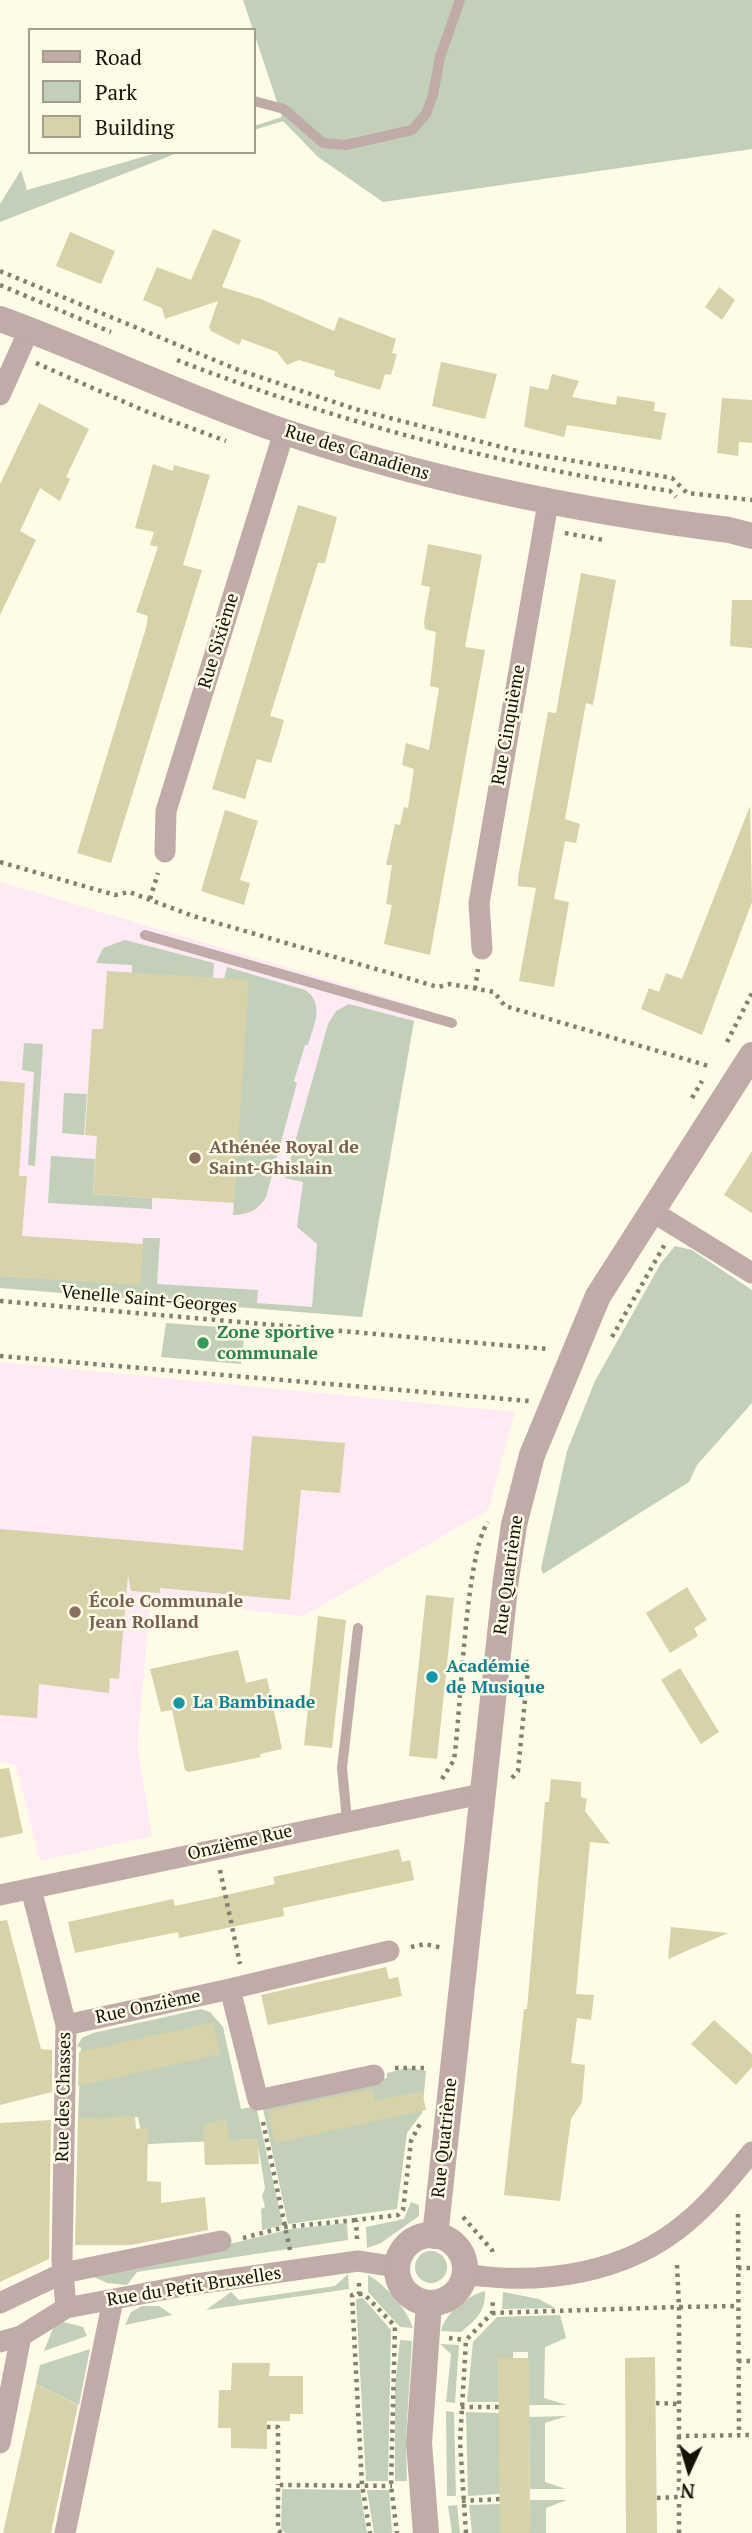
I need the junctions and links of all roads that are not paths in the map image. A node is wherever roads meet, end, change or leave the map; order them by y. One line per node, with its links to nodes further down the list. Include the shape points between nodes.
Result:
1 (460, 0): 2 (lane, via 426,114 412,130 346,145 323,143 284,109)
2 (256, 102)
3 (0, 319): 4 (street, Rue des Canadiens)
4 (29, 330): 5 (street); 6 (street, Rue des Canadiens)
5 (0, 395)
6 (284, 432): 7 (street, Rue des Canadiens, via 414,472); 9 (street, Rue Sixième, via 166,811)
7 (548, 503): 8 (street, Rue des Canadiens); 11 (street, Rue Cinquième, via 479,903)
8 (744, 532)
9 (165, 852)
10 (145, 936): 12 (lane)
11 (482, 949)
12 (452, 1023)
13 (752, 1055): 14 (street, Rue Quatrième)
14 (653, 1212): 15 (street); 17 (street, Rue Quatrième, via 598,1296 532,1455 510,1552)
15 (752, 1273)
16 (358, 1628): 18 (lane, via 342,1769)
17 (481, 1794): 18 (street, Onzième Rue); 26 (street, Rue Quatrième)
18 (347, 1820): 19 (street, Onzième Rue)
19 (31, 1889): 20 (street, Onzième Rue); 23 (street, Rue des Chasses)
20 (0, 1895)
21 (389, 1951): 22 (street, Rue Onzième)
22 (237, 1987): 23 (street, Rue Onzième); 24 (street, via 258,2100)
23 (66, 2025): 29 (street, Rue des Chasses)
24 (374, 2075)
25 (752, 2152): 30 (street, via 685,2224 610,2266 570,2275 494,2278)
26 (435, 2236): 28 (street, via 413,2241 399,2256); 30 (street, via 454,2244)
27 (222, 2241): 29 (street)
28 (397, 2267): 31 (street, Rue du Petit Bruxelles, via 358,2261); 33 (street, via 403,2289)
29 (63, 2273): 32 (street); 34 (street, Rue des Chasses)
30 (465, 2274): 33 (street, via 454,2294)
31 (113, 2300): 34 (street, Rue du Petit Bruxelles); 38 (street)
32 (0, 2303)
33 (429, 2303): 39 (street, via 419,2443)
34 (66, 2308): 35 (street, Rue du Petit Bruxelles)
35 (22, 2336): 36 (street, Rue du Petit Bruxelles); 37 (street)
36 (0, 2342)
37 (0, 2442)
38 (65, 2533)
39 (426, 2533)

